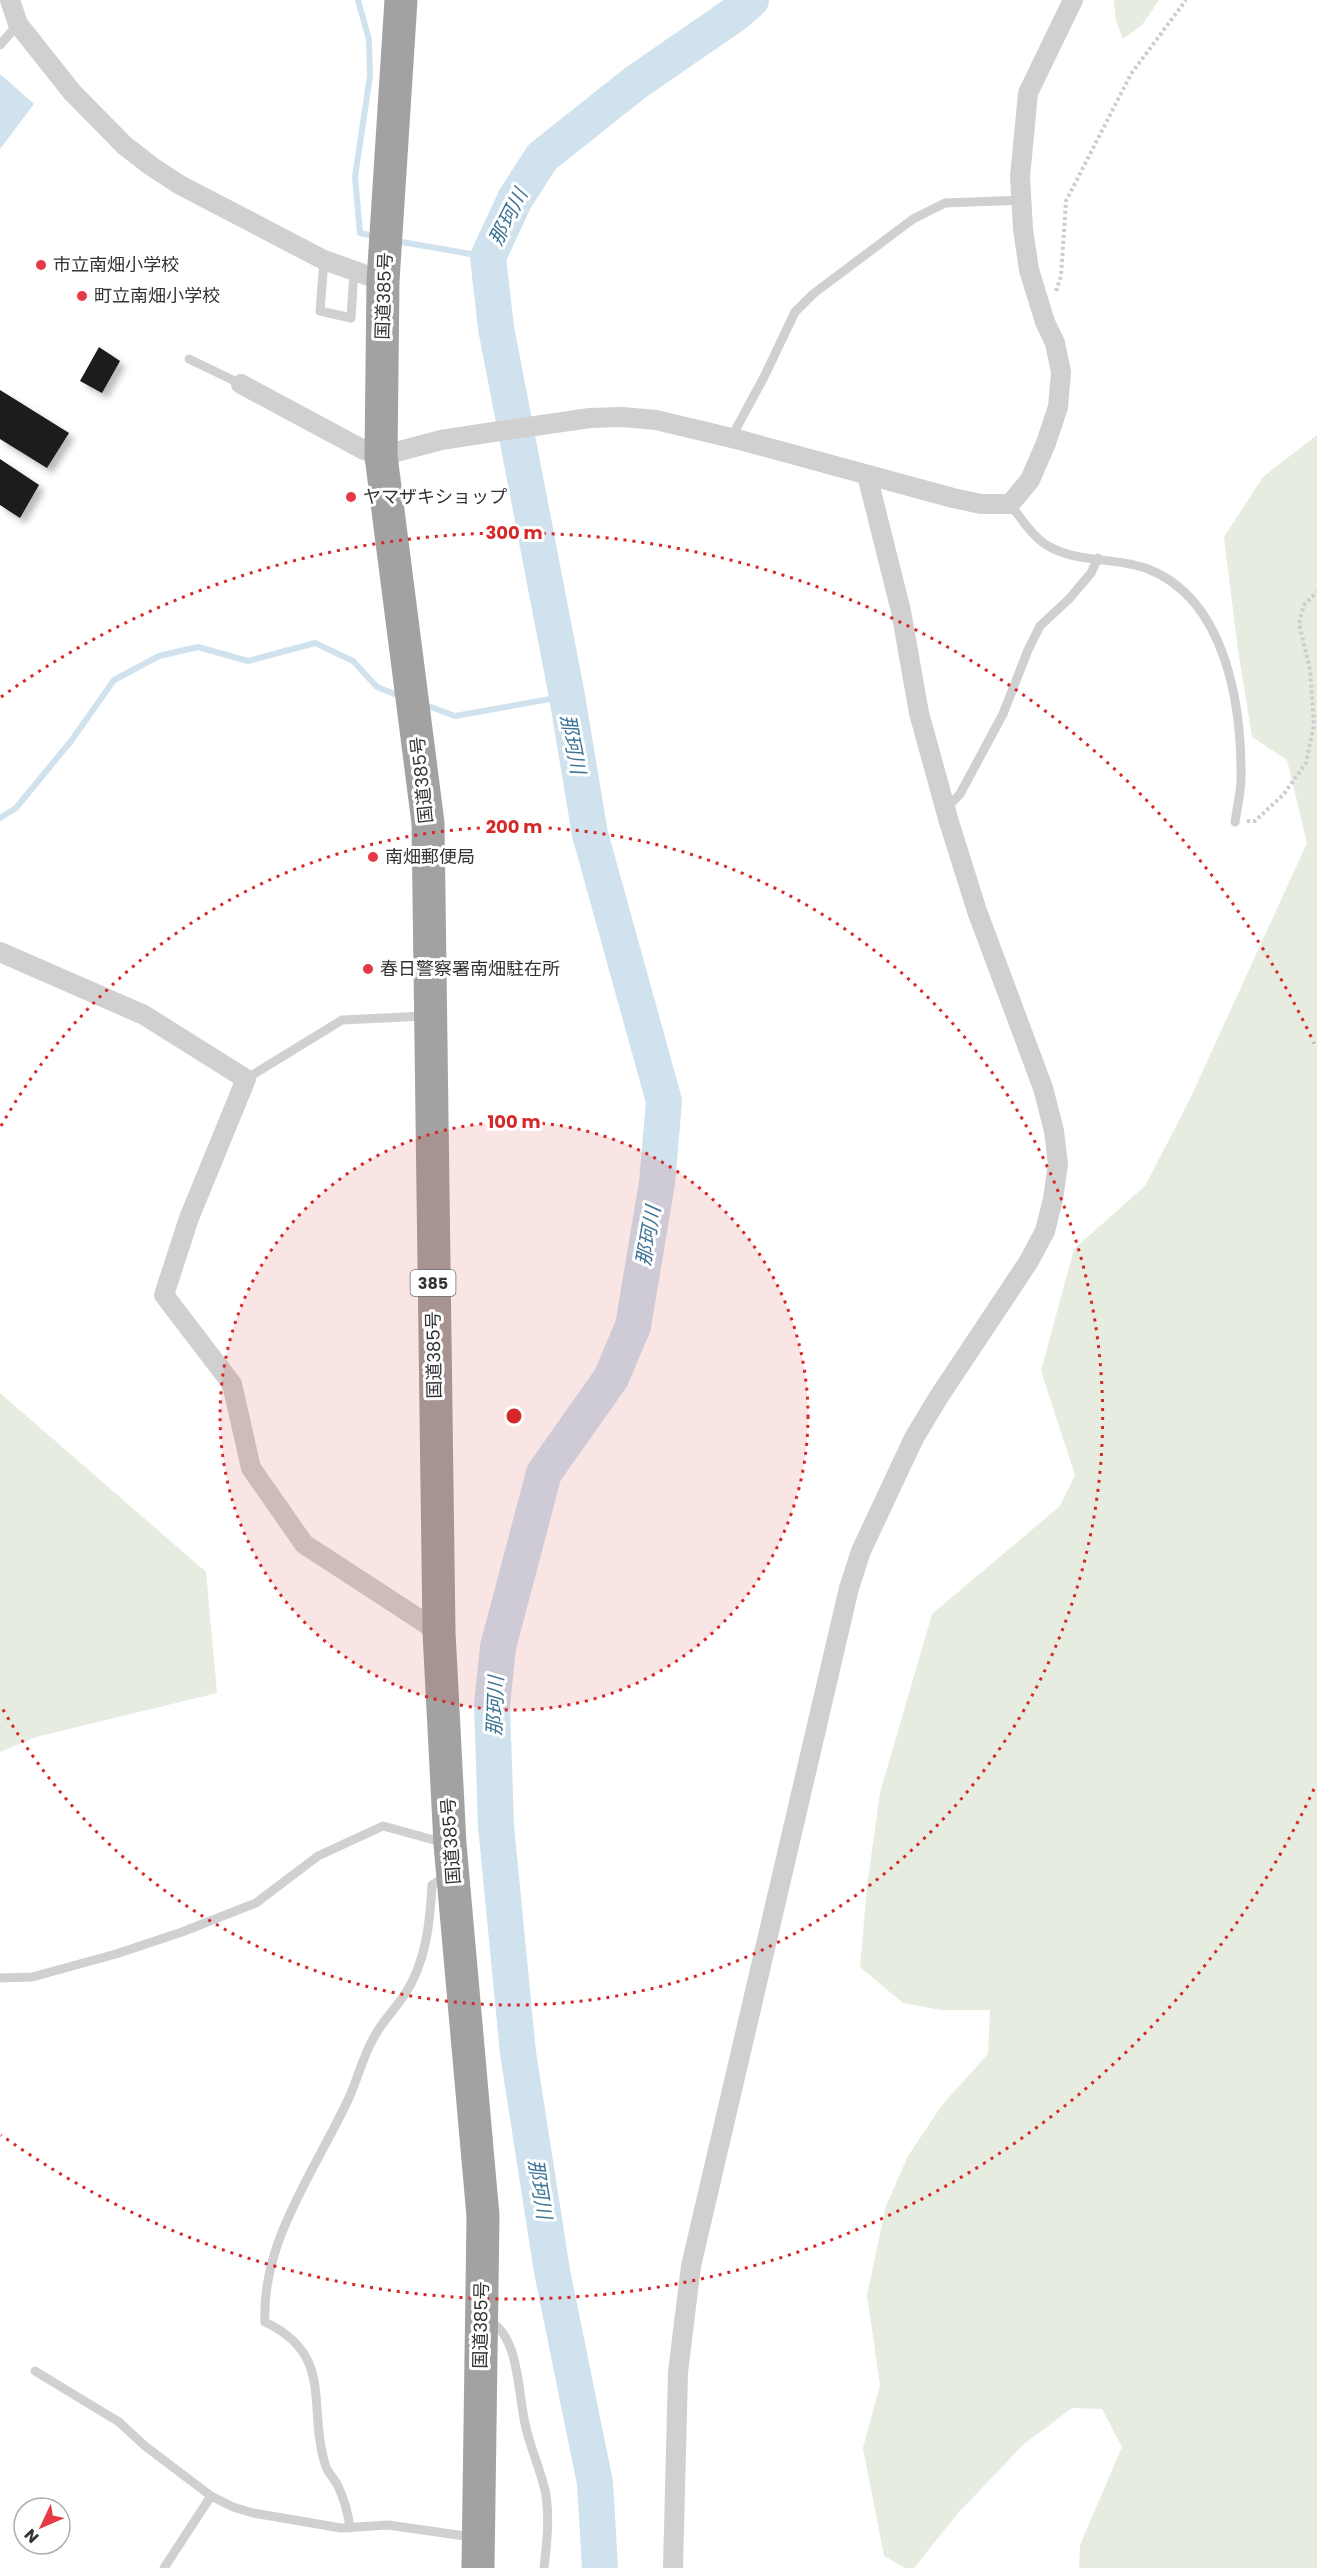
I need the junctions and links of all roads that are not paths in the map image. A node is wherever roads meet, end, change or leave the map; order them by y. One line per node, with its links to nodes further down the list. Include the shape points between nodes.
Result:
1 (10, 0): 4 (street)
2 (401, 0): 8 (highway, 国道385号 / 385)
3 (1072, 0): 6 (street, via 1028,93 1020,177)
4 (18, 24): 5 (lane); 7 (street, via 72,92 124,145 180,185)
5 (0, 45)
6 (1022, 200): 11 (lane, via 945,203 913,219 813,294 795,312); 14 (street, via 1029,270 1061,372 1058,407 1046,443 1030,480)
7 (324, 260): 8 (street); 8 (lane, via 320,311 351,318)
8 (369, 276): 12 (highway, 国道385号 / 385)
9 (189, 359): 10 (lane)
10 (240, 384): 12 (street)
11 (731, 438): 12 (street, via 656,420 590,418 441,440); 13 (street)
12 (381, 456): 19 (highway, 国道385号 / 385, via 428,823)
13 (867, 475): 14 (street, via 981,504); 16 (street, via 900,611 919,713)
14 (1010, 504): 15 (lane, via 1049,547)
15 (1098, 558): 16 (lane, via 1077,590 1040,626 1003,714 960,794); 17 (lane, via 1147,569 1169,580 1194,604 1214,635 1228,667 1236,708 1241,783)
16 (946, 809): 31 (street, via 977,911 1043,1088 1058,1164 1053,1199 1044,1231 1029,1261 914,1438 861,1551 849,1588 691,2266 678,2372)
17 (1235, 822)
18 (0, 952): 20 (street, via 144,1015)
19 (429, 1016): 20 (lane, via 342,1020); 21 (highway, 国道385号 / 385)
20 (246, 1079): 21 (street, via 189,1218 164,1295 232,1384 251,1468 304,1544)
21 (439, 1632): 22 (highway, 国道385号 / 385)
22 (452, 1858): 23 (lane, via 383,1826 318,1856 256,1903 116,1954 32,1977); 24 (highway, 国道385号 / 385, via 483,2216); 27 (lane, via 432,1885 420,1968 373,2039 348,2100 294,2207 274,2257 265,2306 266,2322 293,2340 310,2362 321,2451 347,2508)
23 (0, 1978)
24 (481, 2328): 28 (highway, 国道385号 / 385); 30 (lane, via 491,2322 499,2326 512,2352 526,2428 545,2490)
25 (35, 2371): 26 (lane, via 119,2422 144,2446)
26 (211, 2496): 27 (lane, via 253,2513); 29 (lane)
27 (350, 2528): 28 (lane, via 399,2526)
28 (479, 2553)
29 (164, 2568)
30 (544, 2568)
31 (673, 2568)

